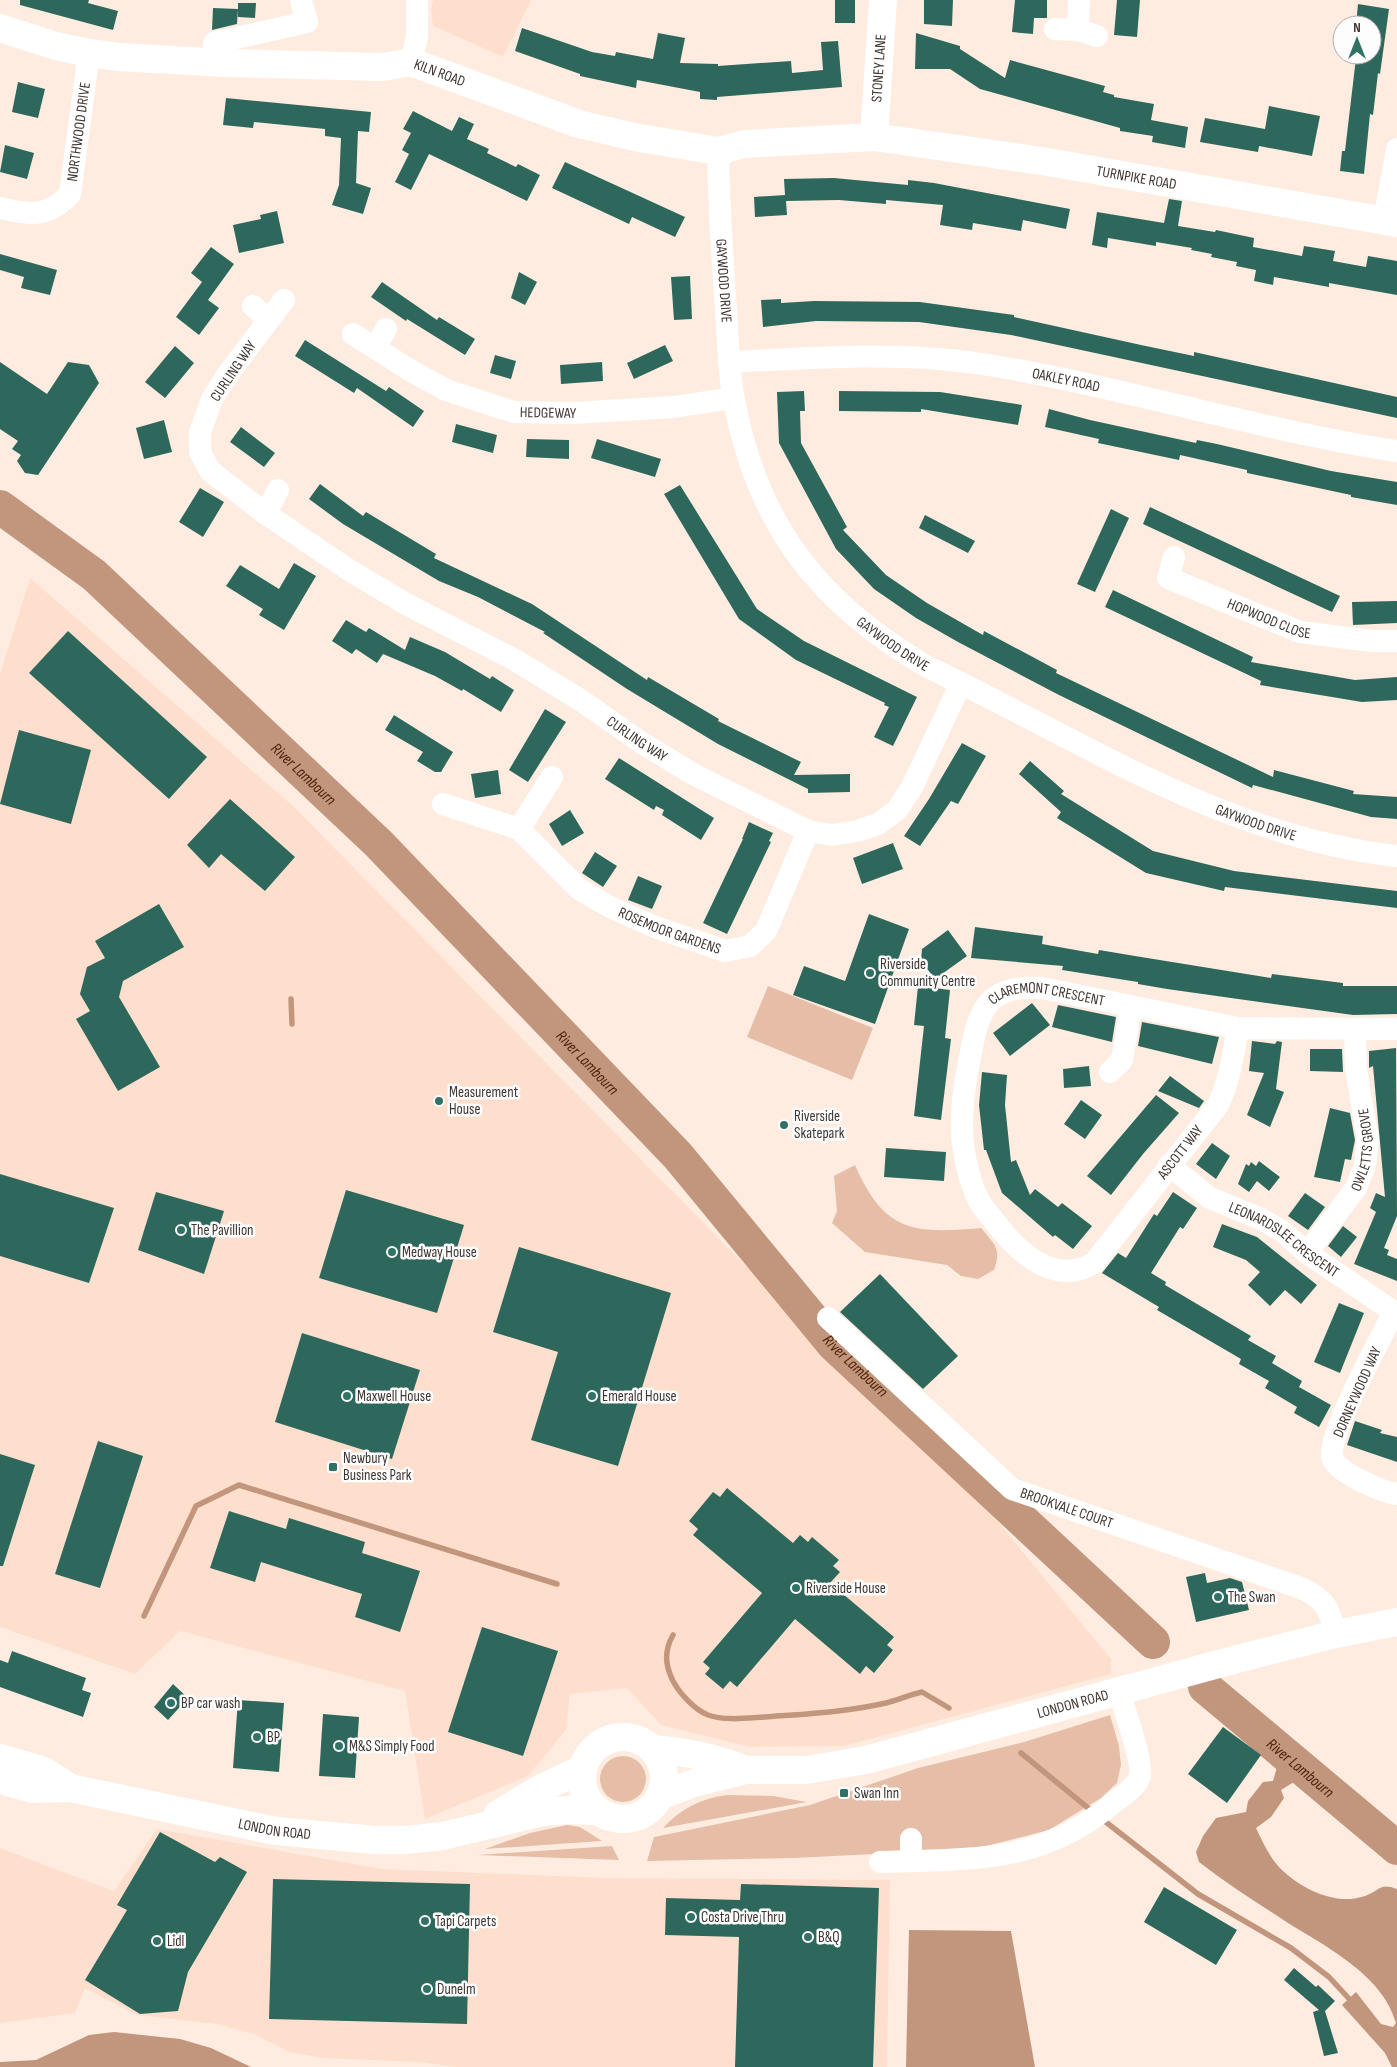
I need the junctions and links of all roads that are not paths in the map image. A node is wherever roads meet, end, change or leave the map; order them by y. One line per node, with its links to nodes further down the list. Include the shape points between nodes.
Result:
1 (301, 0): 8 (street, via 307,22 214,43)
2 (883, 0): 10 (main road, STONEY LANE)
3 (1079, 0): 6 (street, via 1088,33)
4 (419, 1): 9 (street)
5 (0, 28): 7 (main road, KILN ROAD)
6 (1055, 29)
7 (89, 54): 8 (main road, KILN ROAD); 13 (street, NORTHWOOD DRIVE, via 70,194 45,212 21,213)
8 (213, 62): 9 (main road, KILN ROAD, via 384,66)
9 (411, 62): 12 (main road, KILN ROAD, via 579,124 634,138)
10 (874, 137): 12 (main road, KILN ROAD, via 744,144); 14 (main road, TURNPIKE ROAD, via 1048,162)
11 (1397, 149): 14 (street)
12 (718, 150): 17 (street, GAYWOOD DRIVE)
13 (0, 208)
14 (1391, 222)
15 (284, 300): 21 (street, CURLING WAY, via 260,313 212,398 200,432 200,452 210,471)
16 (353, 334): 18 (street, HEDGEWAY, via 381,339 446,390 514,412 573,413 674,407)
17 (729, 362): 18 (street, GAYWOOD DRIVE); 19 (street, OAKLEY ROAD, via 852,356 981,364)
18 (734, 398): 24 (street, GAYWOOD DRIVE, via 745,448 766,503 814,578 842,606 894,647)
19 (1397, 451)
20 (278, 490): 21 (street)
21 (266, 514): 28 (street, CURLING WAY, via 349,570 514,660 693,774)
22 (1174, 557): 23 (street, HOPWOOD CLOSE, via 1168,578 1300,632)
23 (1397, 641)
24 (961, 683): 28 (street, CURLING WAY, via 912,787 897,810 878,824 857,831 832,835); 29 (street, GAYWOOD DRIVE, via 1172,791 1216,810 1291,835)
25 (552, 777): 27 (street)
26 (443, 804): 27 (street, ROSEMOOR GARDENS)
27 (519, 829): 28 (street, ROSEMOOR GARDENS, via 579,889 655,927 725,951 750,946 766,931)
28 (808, 831)
29 (1397, 856)
30 (1130, 1006): 31 (street, CLAREMONT CRESCENT); 34 (street, via 1122,1060); 37 (street, CLAREMONT CRESCENT, via 1042,988 1024,986 1008,989 996,996 979,1017 963,1095 964,1151 969,1176 978,1200 1004,1234 1019,1251 1042,1266 1075,1271)
31 (1238, 1028): 32 (street, CLAREMONT CRESCENT); 35 (street, ASCOTT WAY, via 1226,1089 1218,1105)
32 (1355, 1029): 33 (street, CLAREMONT CRESCENT); 36 (street, OWLETTS GROVE, via 1356,1069 1368,1140 1365,1166 1356,1188)
33 (1397, 1029)
34 (1110, 1072)
35 (1169, 1166): 36 (street, LEONARDSLEE CRESCENT, via 1210,1198 1261,1218 1282,1231); 37 (street, ASCOTT WAY)
36 (1307, 1253): 38 (street, LEONARDSLEE CRESCENT)
37 (1094, 1263)
38 (1395, 1313): 40 (street, DORNEYWOOD WAY, via 1346,1411 1332,1458 1346,1473)
39 (828, 1318): 42 (street, BROOKVALE COURT, via 1012,1489 1317,1595 1326,1604)
40 (1397, 1494)
41 (1397, 1622): 42 (main road, LONDON ROAD)
42 (1336, 1634): 43 (main road, LONDON ROAD)
43 (1119, 1692): 47 (main road, LONDON ROAD, via 866,1760 806,1770); 53 (street, via 1140,1772 1135,1784 1094,1818 1072,1832 1014,1853 911,1850)
44 (652, 1749): 46 (main road, via 629,1737 607,1740 589,1754); 47 (main road, LONDON ROAD, via 711,1757); 50 (main road, via 664,1771)
45 (0, 1758): 49 (main road, LONDON ROAD, via 44,1771)
46 (582, 1769): 51 (main road, via 583,1792); 52 (main road, LONDON ROAD, via 538,1790)
47 (746, 1770): 50 (main road, LONDON ROAD, via 691,1784)
48 (0, 1780): 49 (main road, LONDON ROAD, via 33,1789)
49 (70, 1788): 52 (main road, LONDON ROAD, via 276,1831 329,1837 405,1840 443,1836)
50 (660, 1796): 51 (main road, via 650,1809 632,1819 620,1820)
51 (596, 1811): 52 (main road, LONDON ROAD, via 543,1812)
52 (480, 1826)
53 (880, 1862)

